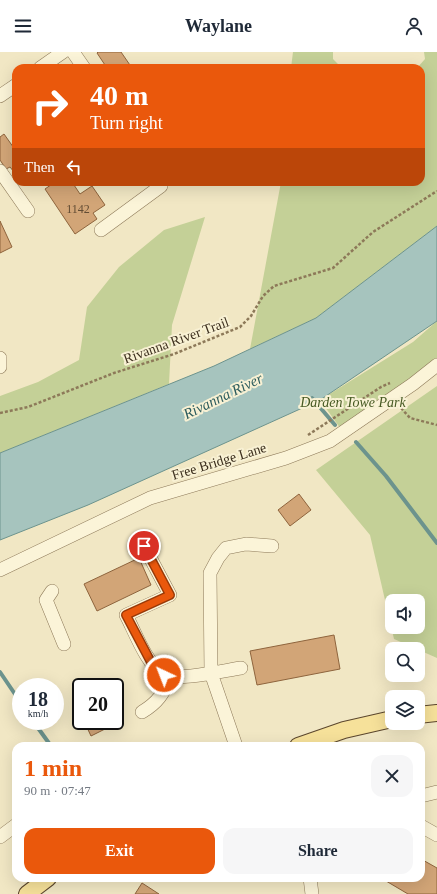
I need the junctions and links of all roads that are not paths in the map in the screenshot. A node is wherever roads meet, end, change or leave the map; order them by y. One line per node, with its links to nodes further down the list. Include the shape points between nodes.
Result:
1 (63, 52): 3 (street)
2 (73, 52): 4 (street)
3 (46, 64)
4 (81, 64)
5 (12, 88): 6 (street)
6 (0, 96)
7 (0, 171): 9 (street)
8 (161, 186): 10 (street)
9 (28, 212)
10 (101, 230)
11 (0, 358): 13 (street)
12 (437, 365): 16 (street, Free Bridge Lane, via 330,441 150,498)
13 (0, 366)
14 (144, 546): 21 (street, via 170,595 126,615 153,666 164,675)
15 (272, 546): 20 (street, via 246,544 226,548 210,573)
16 (0, 570)
17 (52, 591): 18 (street, via 46,600)
18 (64, 644)
19 (242, 668): 20 (street)
20 (211, 673): 21 (street, via 176,678); 26 (street)
21 (170, 676): 22 (street, via 165,692 155,704)
22 (142, 712)
23 (437, 712): 24 (main road)
24 (425, 714)
25 (385, 721): 27 (main road, via 344,730)
26 (235, 742)
27 (310, 742)
28 (437, 792): 29 (street)
29 (425, 795)
30 (12, 828): 33 (street)
31 (425, 828): 32 (street)
32 (437, 835)
33 (0, 837)
34 (43, 882): 36 (main road)
35 (310, 882): 37 (street)
36 (27, 894)
37 (312, 894)

